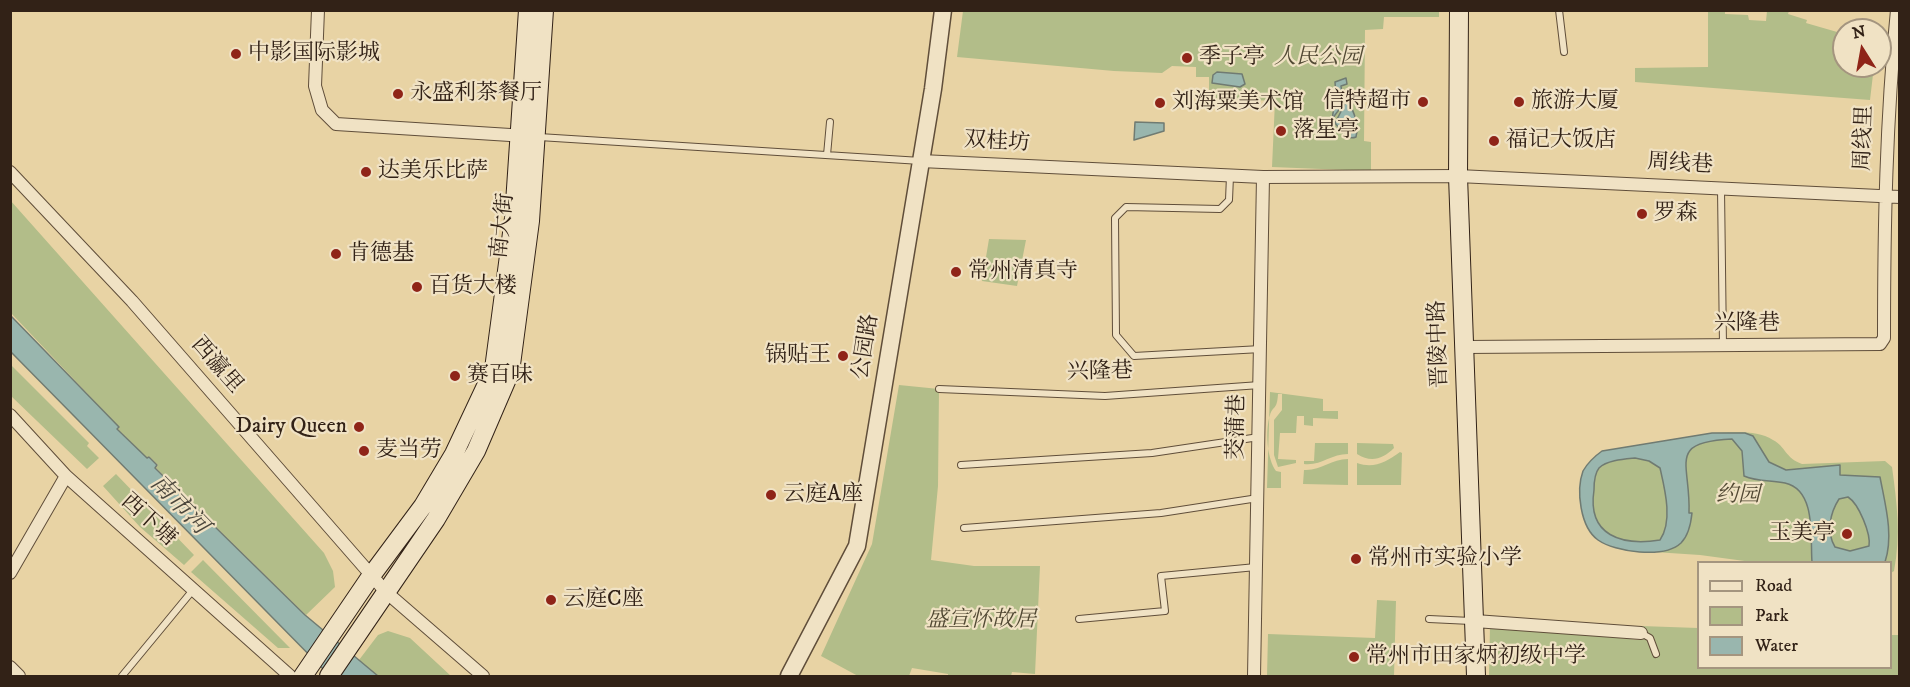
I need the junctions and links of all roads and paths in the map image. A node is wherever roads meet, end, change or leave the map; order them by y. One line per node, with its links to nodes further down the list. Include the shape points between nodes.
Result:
1 (318, 10): 11 (street, via 315,86 322,110 336,124)
2 (528, 10): 11 (main road, 南大街)
3 (544, 10): 11 (main road, 南大街)
4 (943, 10): 13 (street, 公园路)
5 (1459, 10): 16 (main road, 晋陵中路)
6 (1559, 10): 8 (lane)
7 (1897, 10): 9 (street, 周线里)
8 (1564, 52)
9 (1894, 89): 19 (street, 周线里)
10 (830, 122): 12 (lane)
11 (528, 136): 12 (lane, 双桂坊); 34 (main road, 南大街, via 494,369 454,454 423,506); 36 (main road, 南大街, via 530,221 510,372 476,451)
12 (828, 155): 13 (lane, 双桂坊)
13 (921, 161): 15 (street, 双桂坊); 49 (street, 公园路, via 857,546)
14 (10, 172): 34 (street, 西瀛里, via 132,301)
15 (1230, 176): 17 (street, 双桂坊); 23 (lane, via 1229,200 1220,209 1126,207 1115,218 1116,335 1134,356)
16 (1458, 176): 17 (street, 双桂坊); 18 (street, 周线巷); 22 (main road, 晋陵中路)
17 (1263, 177): 23 (street, 茭蒲巷)
18 (1721, 188): 19 (street, 周线巷); 21 (lane)
19 (1884, 195): 20 (street, 周线巷); 21 (street, 兴隆巷, via 1884,338 1880,344)
20 (1899, 197)
21 (1723, 346): 22 (street, 兴隆巷)
22 (1465, 347): 39 (main road, 晋陵中路)
23 (1261, 349): 24 (street, 茭蒲巷)
24 (1260, 385): 25 (lane, 兴隆巷, via 1105,396); 27 (street, 茭蒲巷)
25 (939, 389)
26 (10, 415): 29 (street, 西下塘)
27 (1259, 436): 28 (lane, via 1152,453); 30 (street, 茭蒲巷)
28 (961, 465)
29 (66, 476): 33 (street); 35 (street, 西下塘)
30 (1258, 498): 31 (lane, via 1161,513); 32 (street, 茭蒲巷)
31 (964, 528)
32 (1256, 567): 37 (lane, via 1161,576 1165,611); 50 (street, 茭蒲巷)
33 (10, 573)
34 (371, 576): 36 (street, 西瀛里); 43 (main road, 南大街)
35 (193, 590): 45 (lane); 46 (street, 西下塘)
36 (386, 592): 47 (main road, 南大街); 48 (street, 西瀛里)
37 (1079, 619)
38 (1429, 619): 39 (lane)
39 (1475, 621): 40 (street); 51 (main road, 晋陵中路)
40 (1641, 633): 41 (lane, via 1650,638)
41 (1656, 654)
42 (10, 667): 44 (street)
43 (306, 672)
44 (19, 676)
45 (122, 676)
46 (290, 676)
47 (329, 676)
48 (483, 676)
49 (789, 676)
50 (1254, 676)
51 (1476, 676)

